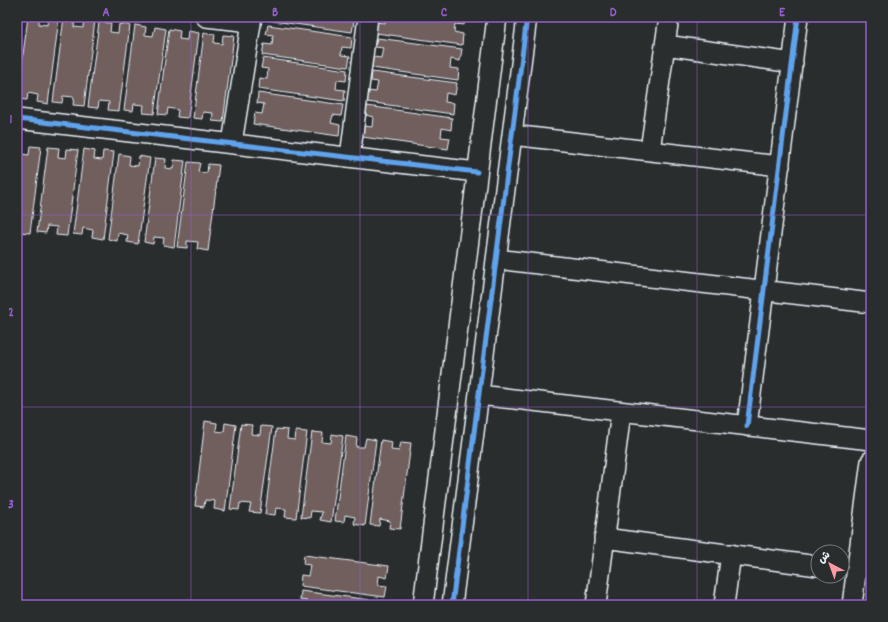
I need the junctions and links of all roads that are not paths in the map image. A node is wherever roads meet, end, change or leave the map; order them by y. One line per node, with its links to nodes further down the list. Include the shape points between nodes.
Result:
1 (206, 17): 6 (street)
2 (368, 17): 14 (street)
3 (668, 17): 8 (street)
4 (798, 17): 9 (street)
5 (497, 19): 7 (street); 16 (street)
6 (251, 20): 12 (street)
7 (526, 21): 11 (street)
8 (665, 45): 9 (street); 13 (street)
9 (793, 63): 15 (street)
10 (17, 118): 12 (street)
11 (512, 135): 13 (street); 17 (street)
12 (232, 143): 14 (street)
13 (650, 150): 15 (street)
14 (350, 157): 16 (street)
15 (780, 166): 18 (street)
16 (477, 172): 30 (street)
17 (496, 260): 18 (street); 20 (street)
18 (764, 291): 19 (street); 22 (street)
19 (871, 303)
20 (479, 396): 21 (street); 31 (street)
21 (621, 412): 22 (street); 25 (street)
22 (747, 426): 23 (street)
23 (871, 440)
24 (871, 461): 28 (street)
25 (604, 538): 26 (street); 32 (street)
26 (731, 554): 27 (street); 33 (street)
27 (810, 565)
28 (850, 565)
29 (850, 582): 34 (street)
30 (423, 605)
31 (452, 605)
32 (596, 605)
33 (724, 605)
34 (852, 605)

